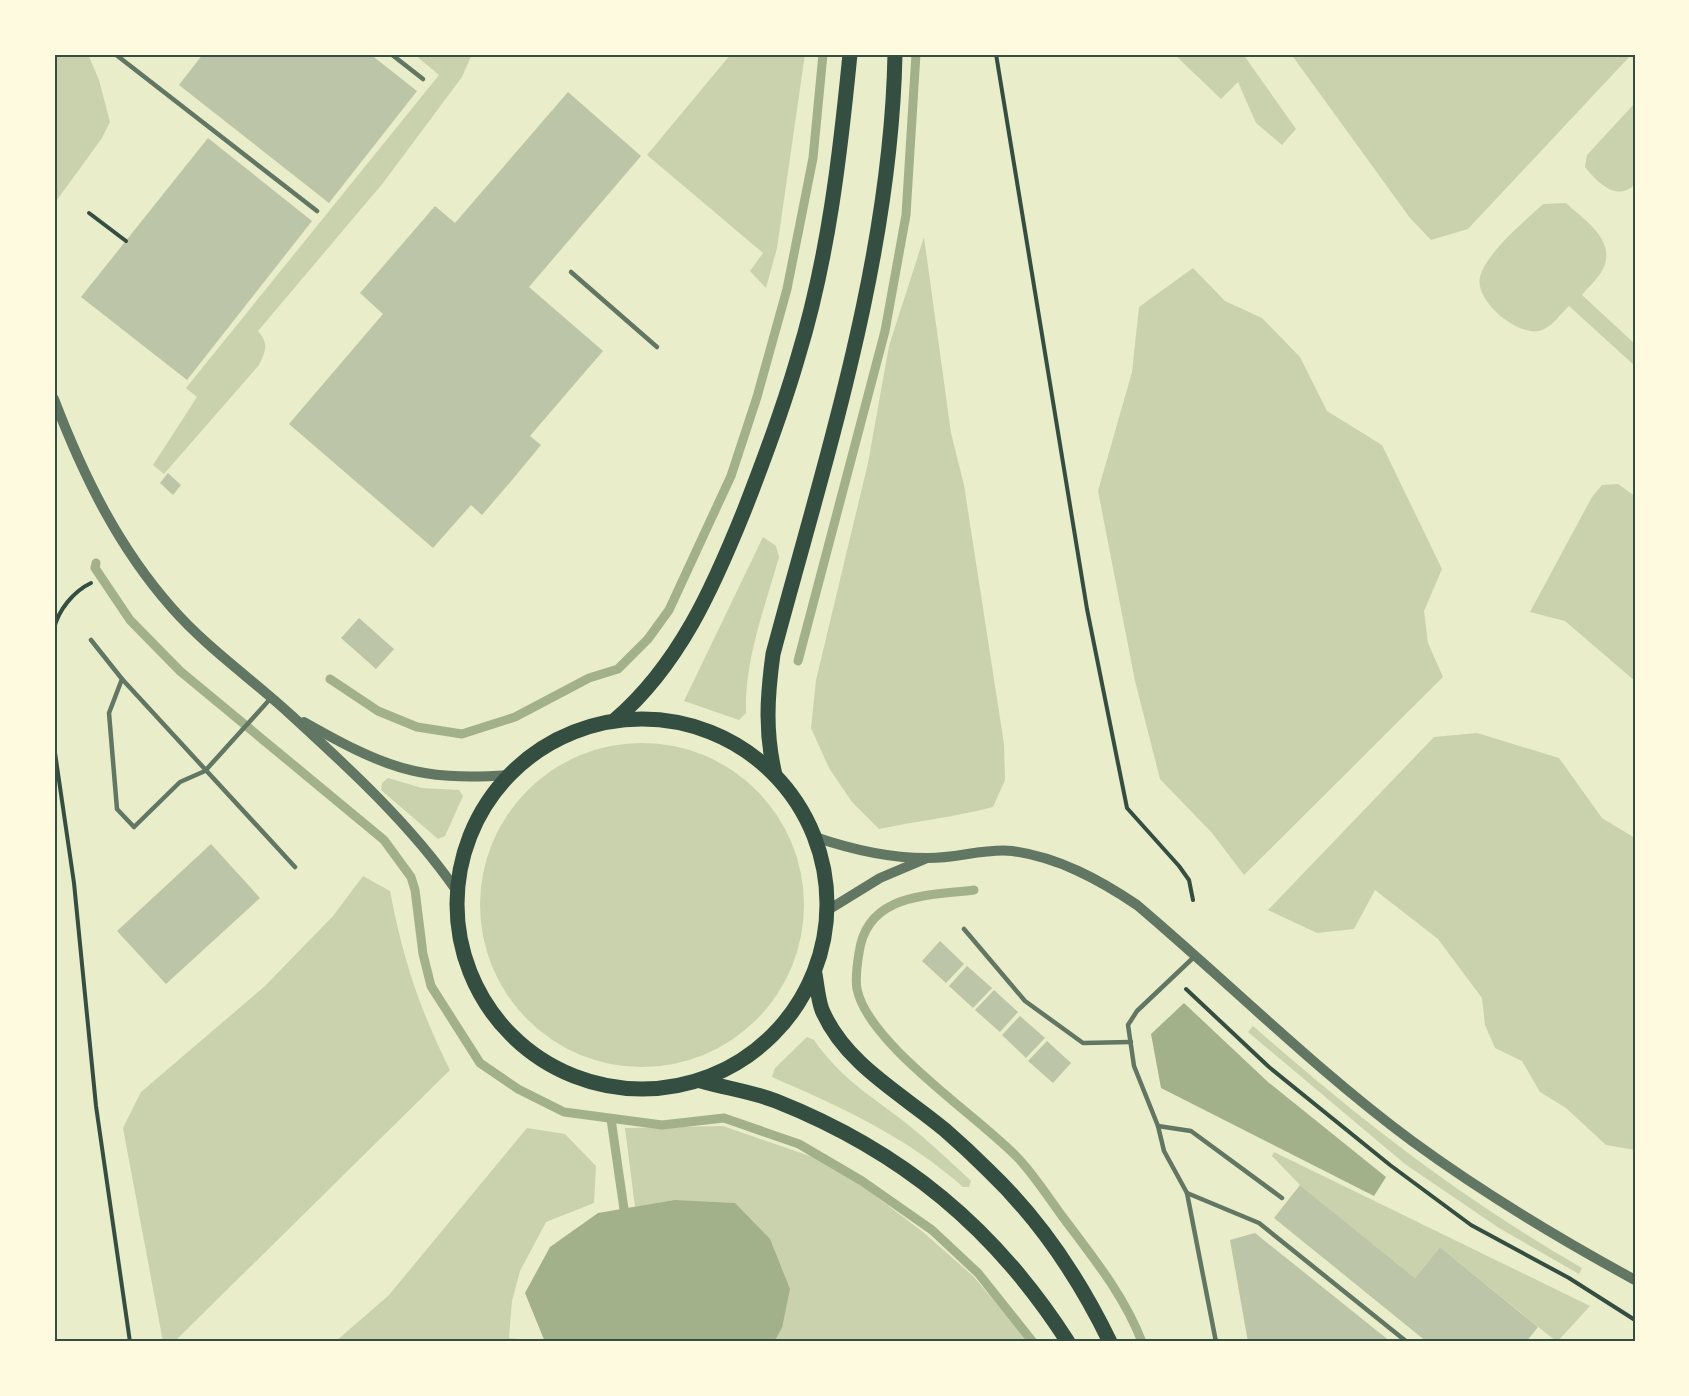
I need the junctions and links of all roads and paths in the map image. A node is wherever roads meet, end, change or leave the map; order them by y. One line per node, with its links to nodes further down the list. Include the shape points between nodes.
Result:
1 (115, 54): 7 (lane)
2 (391, 54): 6 (lane)
3 (850, 54): 19 (main road, via 841,150 823,254 799,356 765,458 717,579 690,630 636,702)
4 (895, 54): 23 (main road, via 894,108 876,235 858,325 773,654 767,741)
5 (996, 54): 28 (path, via 1088,609 1127,808 1184,873)
6 (423, 79)
7 (317, 211)
8 (89, 213): 9 (path)
9 (126, 241)
10 (572, 272): 11 (lane)
11 (657, 347)
12 (54, 399): 17 (street, via 100,505 135,560 173,609)
13 (91, 583): 14 (path, via 77,590)
14 (54, 629)
15 (91, 640): 16 (lane)
16 (122, 679): 21 (lane); 21 (lane, via 109,713 117,809 134,827 180,782)
17 (271, 698): 18 (street); 21 (lane)
18 (290, 715): 22 (street, via 395,767 436,777); 27 (street, via 414,834)
19 (615, 720): 22 (main road, via 557,739); 23 (main road, via 658,719 701,729 741,748)
20 (54, 746): 41 (path, via 74,883 96,1106)
21 (205, 771): 26 (lane)
22 (508, 775): 27 (main road, via 472,828 461,858)
23 (775, 775): 24 (main road, via 798,804)
24 (814, 837): 25 (street, via 871,853); 29 (main road, via 825,873)
25 (926, 858): 29 (street, via 880,878); 31 (street, via 1012,851 1065,866 1113,888)
26 (295, 867)
27 (456, 890): 35 (main road, via 458,936 471,980 495,1019 528,1051 567,1075 611,1088 656,1090)
28 (1193, 900)
29 (828, 910): 32 (main road)
30 (964, 929): 34 (lane, via 1025,1001 1083,1043)
31 (1196, 955): 33 (lane); 39 (street, via 1331,1077 1411,1140 1485,1192)
32 (815, 974): 35 (main road, via 796,1010 770,1040 738,1065); 43 (main road, via 822,1009 838,1039 858,1061 954,1137 1032,1217 1092,1306)
33 (1174, 978): 34 (lane, via 1137,1011 1128,1025); 40 (path, via 1269,1067 1462,1218)
34 (1131, 1042): 36 (lane, via 1134,1066)
35 (701, 1081): 42 (main road, via 774,1101 854,1137 910,1173 961,1211 1007,1259)
36 (1158, 1125): 37 (lane, via 1164,1151); 38 (lane, via 1191,1131)
37 (1187, 1193): 44 (lane); 45 (lane, via 1259,1223)
38 (1282, 1198)
39 (1635, 1280)
40 (1635, 1320)
41 (130, 1342)
42 (1068, 1342)
43 (1110, 1342)
44 (1216, 1342)
45 (1407, 1342)

